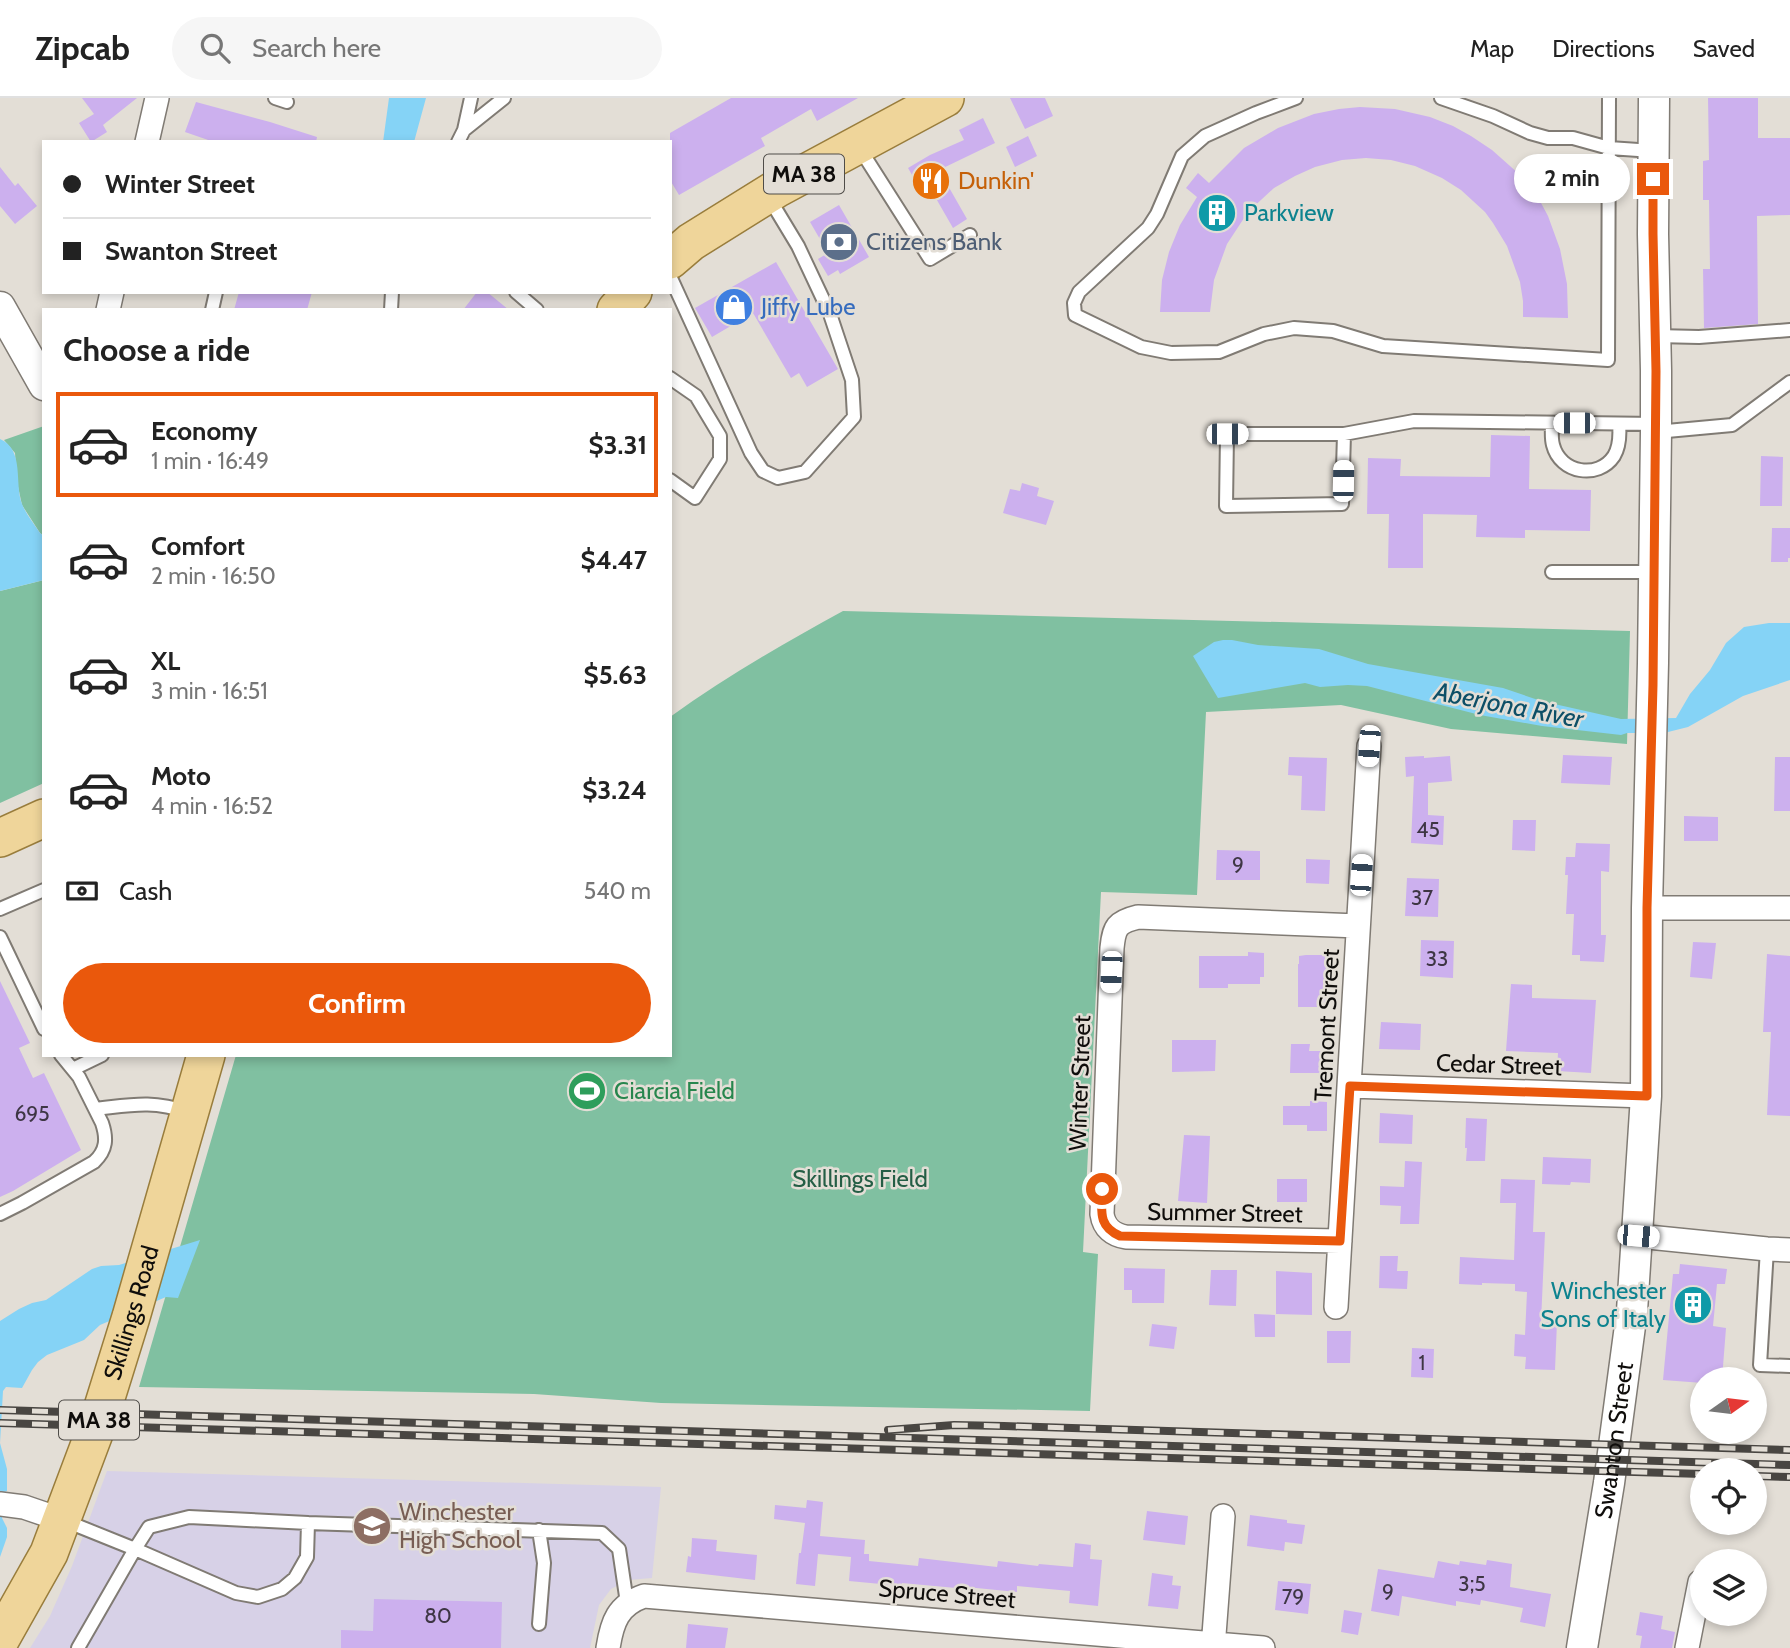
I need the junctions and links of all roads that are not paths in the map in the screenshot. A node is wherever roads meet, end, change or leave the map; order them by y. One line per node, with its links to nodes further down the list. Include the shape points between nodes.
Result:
1 (157, 98): 10 (street)
2 (471, 98): 9 (lane)
3 (504, 98): 9 (lane)
4 (945, 98): 11 (main road, MA 38)
5 (1296, 98): 12 (lane, via 1205,136 1182,156 1148,228 1079,292 1075,315 1141,347 1171,353 1219,352 1294,328 1334,331 1383,346 1608,360)
6 (1441, 98): 12 (lane, via 1530,133)
7 (1609, 98): 12 (lane)
8 (1654, 98): 13 (street, Swanton Street)
9 (461, 136)
10 (147, 140)
11 (858, 146): 14 (main road, MA 38); 15 (lane, via 930,259)
12 (1609, 148): 13 (lane)
13 (1654, 151): 23 (street, Swanton Street)
14 (767, 195): 16 (main road, MA 38); 16 (lane, via 798,246 830,314 852,380 854,417 805,472 778,478 763,471 751,453)
15 (970, 235)
16 (675, 257)
17 (518, 294): 20 (lane)
18 (631, 294): 21 (main road)
19 (0, 307): 25 (street)
20 (535, 308)
21 (618, 308)
22 (1790, 330): 23 (lane)
23 (1655, 336): 29 (street, Swanton Street)
24 (672, 379): 31 (lane, via 696,396 720,436 720,459 695,498)
25 (42, 381)
26 (1790, 382): 29 (lane, via 1732,425)
27 (1552, 423): 28 (lane); 28 (lane, via 1557,455 1564,464 1585,471 1597,470 1614,456); 30 (lane, via 1414,421)
28 (1619, 424): 29 (lane)
29 (1656, 428): 33 (street, Swanton Street)
30 (1344, 434): 30 (lane, via 1227,434 1226,506 1342,504)
31 (672, 481)
32 (1552, 572): 33 (lane)
33 (1654, 572): 38 (street, Swanton Street)
34 (1369, 746): 41 (street, Tremont Street)
35 (42, 819): 36 (main road)
36 (0, 838)
37 (42, 891): 40 (lane)
38 (1647, 908): 39 (street); 49 (street, Swanton Street)
39 (1790, 908)
40 (0, 909)
41 (1358, 926): 48 (street, Tremont Street); 53 (street, Winter Street, via 1145,917 1117,926 1112,948 1102,1214)
42 (0, 937): 43 (lane)
43 (42, 1025)
44 (63, 1057): 47 (lane)
45 (98, 1057): 47 (lane)
46 (205, 1057): 51 (main road, Skillings Road / MA 38)
47 (73, 1069): 50 (lane)
48 (1350, 1086): 49 (street, Cedar Street); 55 (street, Tremont Street)
49 (1647, 1096): 54 (street, Swanton Street)
50 (95, 1109): 51 (lane, via 152,1104); 52 (lane, via 105,1131 105,1147 99,1157)
51 (190, 1113): 62 (main road, Skillings Road / MA 38, via 99,1420)
52 (0, 1214)
53 (1111, 1231): 55 (street, Summer Street, via 1126,1237)
54 (1638, 1236): 56 (street); 74 (street, Swanton Street, via 1616,1435)
55 (1340, 1241): 58 (street, Tremont Street)
56 (1767, 1250): 57 (street); 59 (lane, via 1760,1365)
57 (1790, 1250)
58 (1336, 1307)
59 (1790, 1366)
60 (3, 1504): 62 (street)
61 (1223, 1516): 70 (street)
62 (62, 1520): 65 (lane); 69 (main road, Skillings Road / MA 38, via 49,1553)
63 (308, 1523): 64 (lane); 65 (lane, via 189,1517 149,1527); 65 (lane, via 307,1557 295,1578 282,1589 258,1597 236,1593)
64 (539, 1530): 66 (lane, via 602,1533 619,1549); 67 (lane, via 544,1563)
65 (135, 1549): 71 (lane)
66 (627, 1604): 70 (street, Spruce Street, via 644,1596); 72 (street, via 613,1624)
67 (539, 1624)
68 (1691, 1626): 75 (street)
69 (0, 1640)
70 (1214, 1645): 73 (street, Spruce Street)
71 (78, 1648)
72 (608, 1648)
73 (1263, 1648)
74 (1582, 1648)
75 (1687, 1648)

